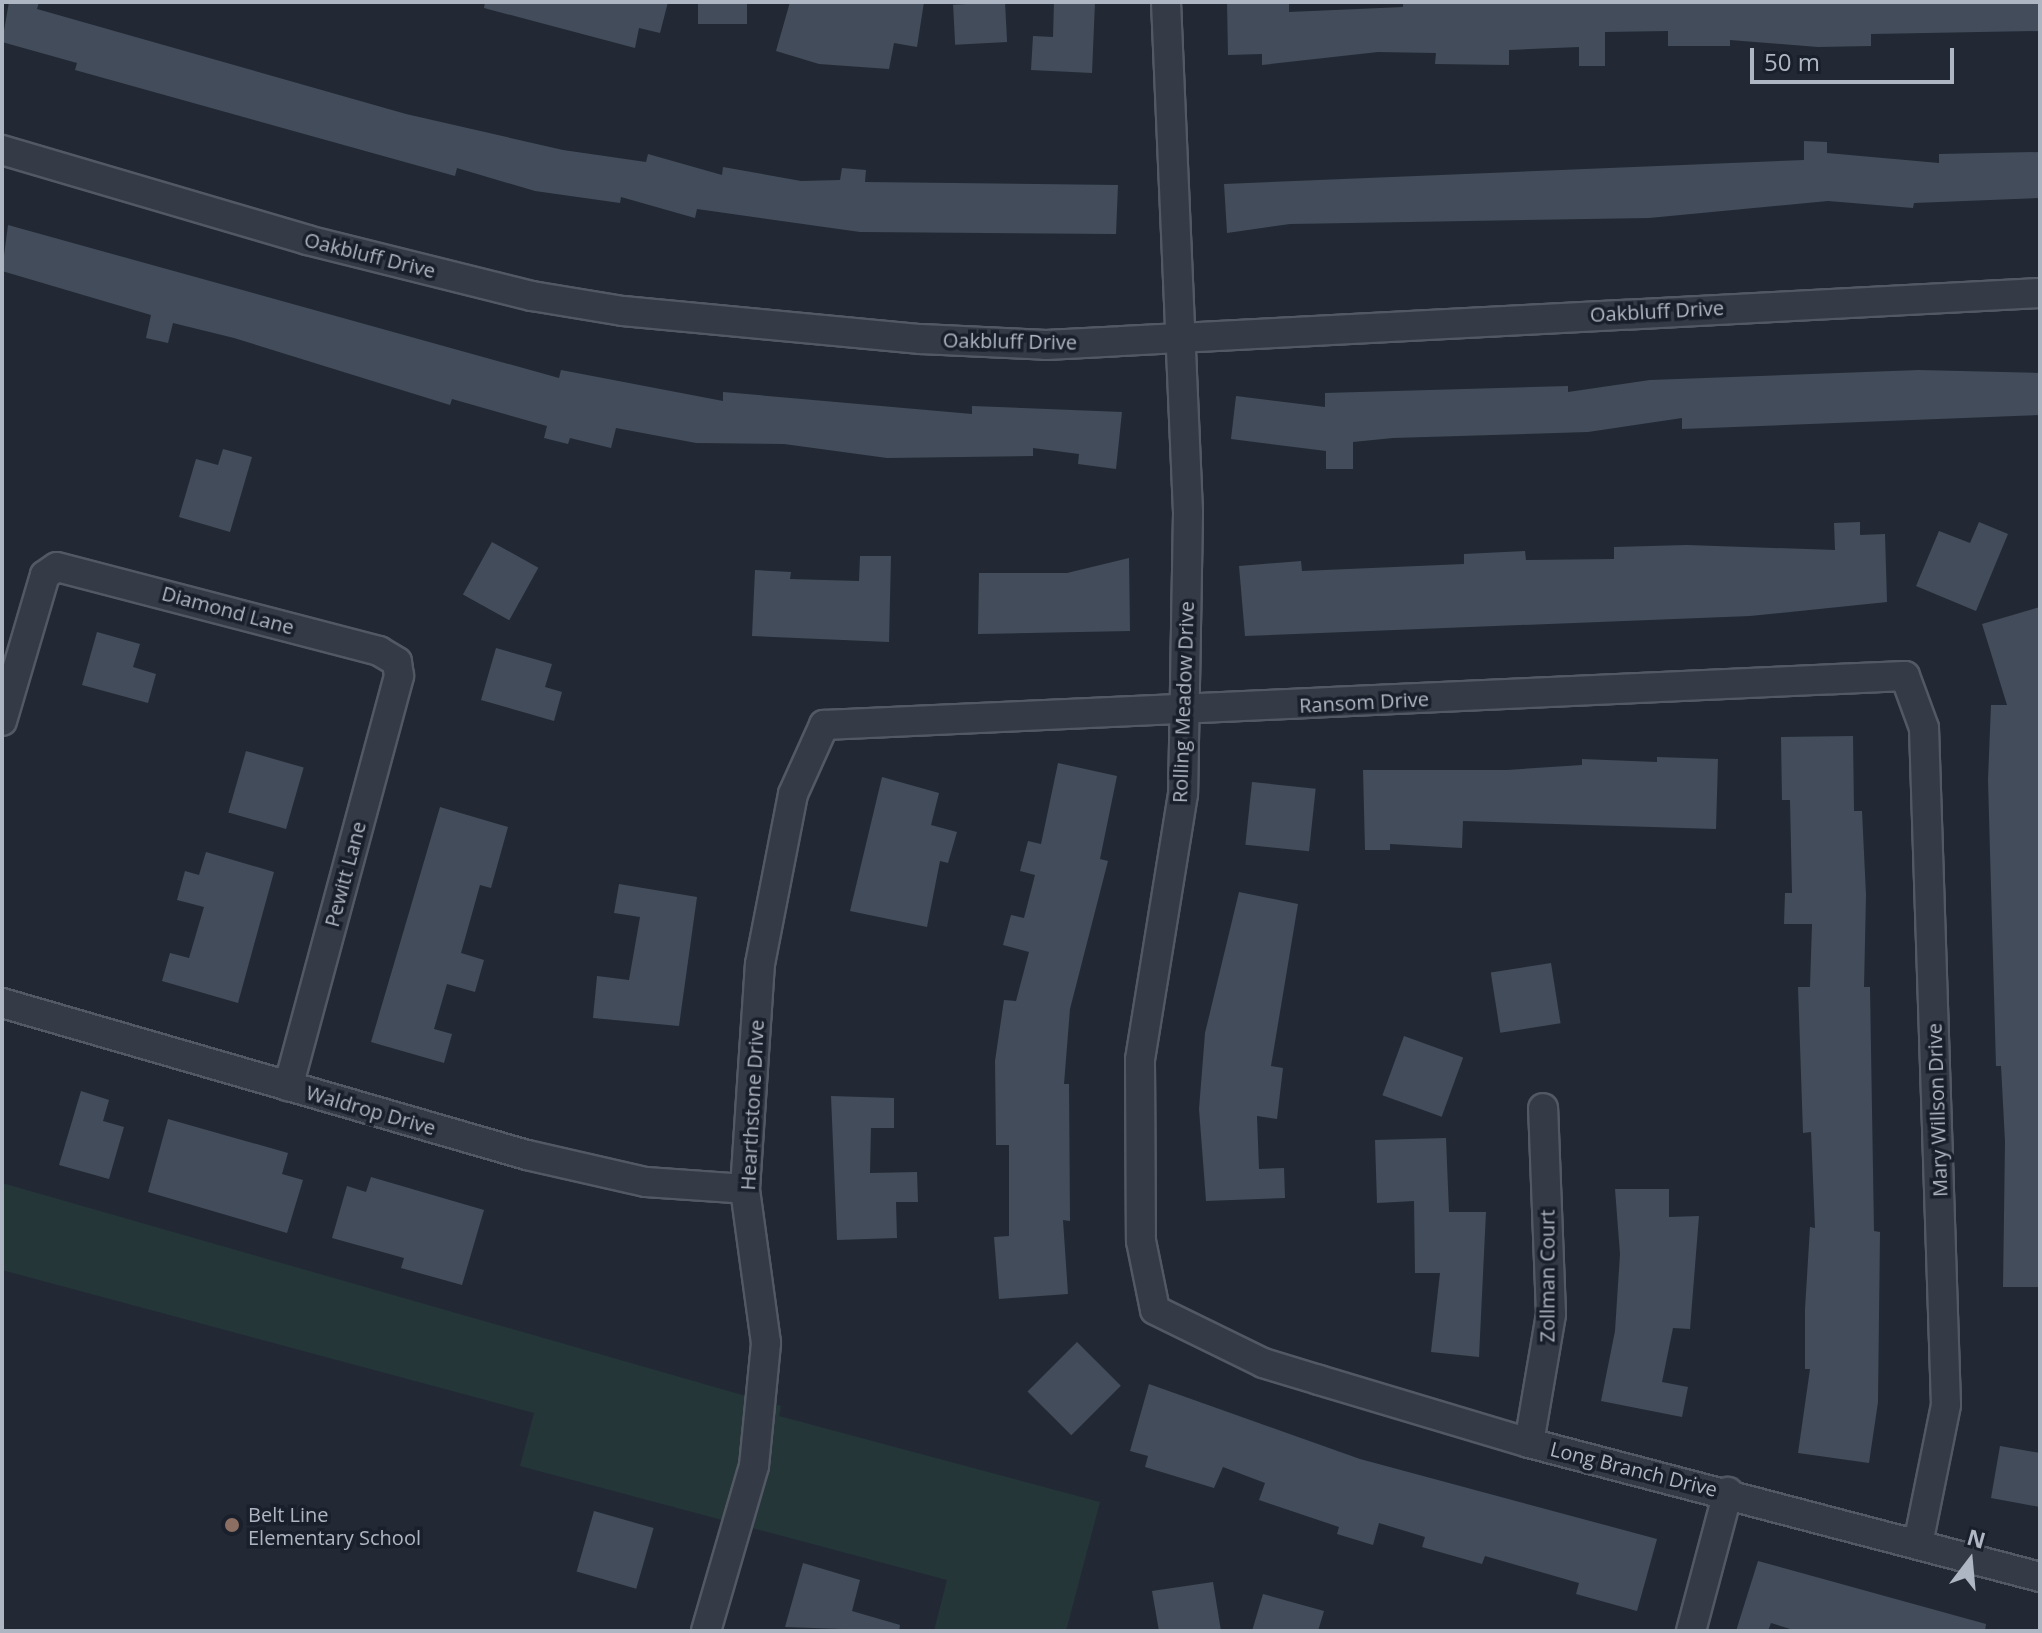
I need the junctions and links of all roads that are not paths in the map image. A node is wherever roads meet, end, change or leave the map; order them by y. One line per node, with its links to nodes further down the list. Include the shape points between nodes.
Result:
1 (1166, 2): 4 (street, Rolling Meadow Drive)
2 (2, 150): 4 (street, Oakbluff Drive, via 307,240 532,296 623,311 1046,345)
3 (2040, 293): 4 (street, Oakbluff Drive)
4 (1179, 334): 7 (street, Rolling Meadow Drive, via 1188,513)
5 (397, 662): 8 (street, Diamond Lane, via 379,651 57,567 45,575); 11 (street, Pewitt Lane, via 399,676)
6 (1905, 676): 7 (street, Ransom Drive); 17 (street, Mary Willson Drive, via 1924,728 1946,1405)
7 (1184, 711): 9 (street, Ransom Drive); 14 (street, Rolling Meadow Drive, via 1183,794 1140,1060 1141,1241 1155,1310)
8 (2, 721)
9 (824, 725): 13 (street, Hearthstone Drive, via 793,794 760,964)
10 (2, 1003): 11 (street, Waldrop Drive)
11 (288, 1086): 13 (street, Waldrop Drive, via 557,1162 646,1182)
12 (1543, 1108): 15 (street, Zollman Court, via 1551,1314)
13 (745, 1189): 19 (street, Hearthstone Drive, via 766,1343 754,1466)
14 (1234, 1347): 15 (street, Long Branch Drive, via 1263,1363)
15 (1529, 1443): 16 (street, Long Branch Drive)
16 (1728, 1492): 17 (street, Long Branch Drive); 20 (street)
17 (1918, 1544): 18 (street, Long Branch Drive)
18 (2040, 1577)
19 (706, 1631)
20 (1691, 1631)

